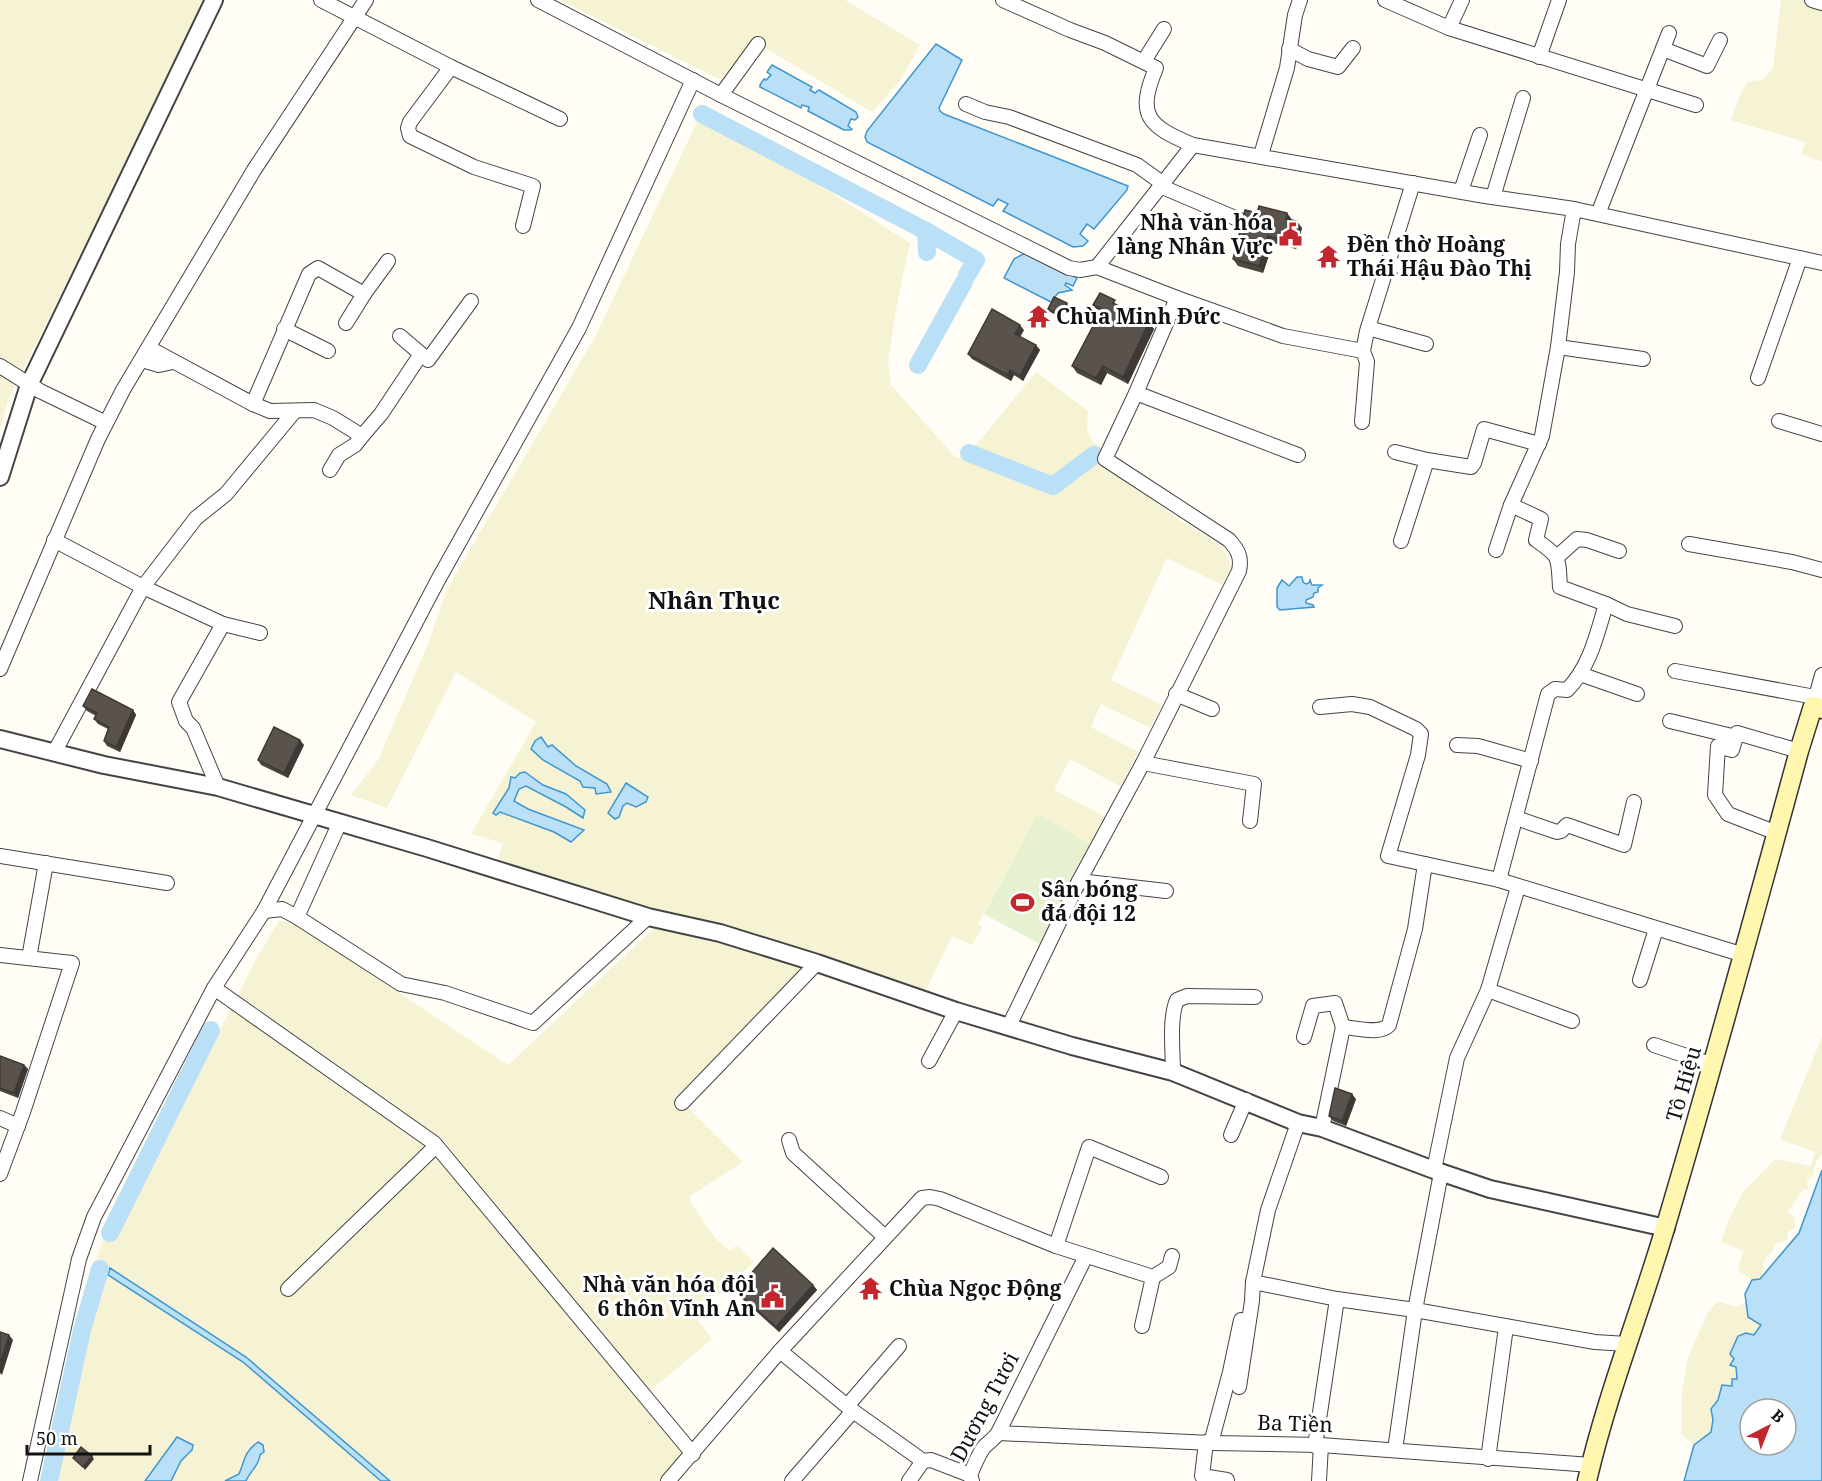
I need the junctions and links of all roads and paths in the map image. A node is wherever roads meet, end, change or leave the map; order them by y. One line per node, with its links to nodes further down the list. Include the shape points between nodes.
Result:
1 (214, 0): 64 (street)
2 (321, 0): 12 (street)
3 (366, 0): 12 (street)
4 (538, 0): 24 (street)
5 (1003, 0): 22 (street)
6 (1300, 0): 19 (street)
7 (1385, 0): 13 (street)
8 (1462, 0): 13 (street)
9 (1559, 0): 21 (street)
10 (1812, 0): 11 (street)
11 (1822, 3)
12 (356, 17): 23 (street); 59 (street, via 254,170)
13 (1449, 28): 21 (street)
14 (1164, 29): 22 (street)
15 (1669, 33): 20 (street)
16 (1720, 40): 20 (street, via 1707,66)
17 (758, 44): 26 (street)
18 (1353, 48): 19 (street, via 1338,67)
19 (1289, 49): 33 (street)
20 (1663, 49): 25 (street)
21 (1539, 57): 25 (street)
22 (1144, 61): 32 (street, via 1156,68 1146,106 1149,117 1159,128)
23 (451, 67): 30 (street); 41 (street, via 410,122 410,136 474,167 533,186)
24 (693, 80): 26 (street); 113 (street, via 579,328 438,580)
25 (1647, 91): 29 (street); 39 (street)
26 (721, 95): 46 (street, via 1069,268)
27 (1523, 98): 37 (street)
28 (966, 104): 35 (street, via 1137,165)
29 (1696, 105)
30 (560, 119)
31 (1480, 135): 36 (street)
32 (1193, 145): 33 (street); 35 (street)
33 (1261, 155): 34 (street)
34 (1413, 183): 36 (street); 44 (street)
35 (1161, 184): 40 (street); 46 (street)
36 (1461, 191): 37 (street)
37 (1493, 197): 38 (street)
38 (1574, 209): 39 (street); 56 (street)
39 (1598, 214): 42 (street)
40 (1240, 220)
41 (523, 226)
42 (1800, 258): 45 (street); 63 (street)
43 (388, 261): 48 (street)
44 (1389, 263): 47 (street); 52 (street)
45 (1822, 264)
46 (1096, 267): 49 (street)
47 (1414, 270)
48 (364, 294): 51 (street); 53 (street, via 318,268 309,274)
49 (1177, 298): 58 (street, via 1283,336); 65 (street)
50 (471, 301): 60 (street, via 428,360)
51 (346, 322)
52 (1368, 328): 55 (street); 58 (street)
53 (284, 329): 57 (street); 66 (street)
54 (400, 336): 60 (street)
55 (1426, 344)
56 (1558, 346): 61 (street); 73 (street)
57 (328, 351)
58 (1363, 351): 69 (street, via 1367,362)
59 (145, 354): 66 (street); 70 (street)
60 (421, 354): 72 (street)
61 (1643, 359)
62 (0, 366): 64 (street)
63 (1758, 378)
64 (28, 385): 70 (street); 78 (street)
65 (1136, 393): 75 (street); 96 (street, via 1105,459 1229,540 1240,556 1236,578)
66 (253, 404): 67 (street, via 270,411)
67 (294, 412): 72 (street, via 314,410); 87 (street, via 226,494 196,518)
68 (1779, 421): 71 (street)
69 (1362, 422)
70 (106, 423): 80 (street)
71 (1822, 434)
72 (362, 436): 77 (street, via 339,455)
73 (1539, 444): 76 (street, via 1484,429 1471,467); 79 (street)
74 (1395, 452): 76 (street)
75 (1298, 455)
76 (1426, 460): 81 (street)
77 (330, 470)
78 (0, 477)
79 (1511, 505): 83 (street); 85 (street, via 1541,519 1536,540)
80 (54, 540): 87 (street); 92 (street)
81 (1401, 541)
82 (1689, 544): 86 (street)
83 (1496, 550)
84 (1619, 551): 85 (street, via 1577,538)
85 (1557, 557): 88 (street, via 1560,587)
86 (1822, 570)
87 (143, 586): 89 (street); 106 (street)
88 (1606, 604): 90 (street, via 1627,614); 94 (street, via 1591,654)
89 (223, 624): 91 (street); 111 (street, via 179,702)
90 (1675, 626)
91 (260, 633)
92 (0, 669)
93 (1675, 671): 98 (street)
94 (1580, 674): 97 (street); 107 (street, via 1567,690 1555,689 1548,694)
95 (1822, 675): 98 (street)
96 (1176, 694): 100 (street); 108 (street)
97 (1637, 694)
98 (1817, 704): 105 (main road, Tô Hiệu)
99 (1320, 707): 120 (street, via 1370,707 1421,734 1388,856)
100 (1212, 709)
101 (1670, 721): 102 (street)
102 (1736, 737): 105 (street, via 1737,734); 117 (street, via 1732,750 1718,746 1715,795 1728,814)
103 (0, 739): 106 (street)
104 (1456, 745): 107 (street, via 1478,746)
105 (1799, 751): 117 (main road, Tô Hiệu)
106 (54, 753): 111 (street)
107 (1531, 761): 114 (street)
108 (1143, 763): 109 (street); 122 (street)
109 (1188, 771): 110 (street); 115 (street, via 1254,784)
110 (1184, 785)
111 (218, 787): 113 (street)
112 (1634, 802): 114 (street, via 1624,845 1567,825 1557,832)
113 (315, 816): 116 (street); 126 (street)
114 (1516, 818): 121 (street)
115 (1250, 821)
116 (340, 822): 127 (street); 128 (street)
117 (1777, 833): 131 (main road, Tô Hiệu)
118 (0, 856): 119 (street)
119 (46, 863): 123 (street); 132 (street)
120 (1425, 864): 121 (street); 141 (street, via 1415,929 1389,1025 1378,1031)
121 (1499, 880): 124 (street)
122 (1079, 881): 125 (street); 140 (street)
123 (166, 883)
124 (1518, 887): 129 (street); 136 (street)
125 (1166, 891)
126 (264, 911): 127 (street, via 282,909); 135 (street)
127 (297, 917): 128 (street, via 401,984 445,993 533,1023)
128 (648, 917): 133 (street, via 720,933)
129 (1656, 929): 131 (street); 134 (street)
130 (0, 955): 132 (street)
131 (1744, 955): 145 (main road, Tô Hiệu)
132 (29, 958): 151 (street, via 72,963)
133 (817, 963): 138 (street); 148 (street)
134 (1640, 980)
135 (213, 988): 155 (street); 187 (street, via 88,1231)
136 (1488, 990): 139 (street); 156 (street, via 1457,1058)
137 (1255, 997): 146 (street, via 1187,996 1177,1000)
138 (956, 1011): 140 (street); 144 (street)
139 (1572, 1021)
140 (1009, 1026): 146 (street)
141 (1343, 1027): 142 (street, via 1335,1003 1313,1006); 152 (street)
142 (1304, 1037)
143 (1654, 1045): 145 (street)
144 (928, 1061)
145 (1713, 1065): 159 (main road, Tô Hiệu)
146 (1173, 1072): 147 (street)
147 (1246, 1100): 150 (street); 153 (street)
148 (682, 1103)
149 (0, 1118): 151 (street)
150 (1298, 1123): 152 (street); 165 (street, via 1274,1189)
151 (18, 1126): 157 (street)
152 (1322, 1128): 156 (street)
153 (1231, 1135)
154 (789, 1140): 160 (street, via 793,1153)
155 (436, 1146): 166 (street); 181 (street)
156 (1438, 1172): 159 (street, via 1490,1189); 168 (street)
157 (0, 1174)
158 (1161, 1176): 161 (street, via 1089,1147)
159 (1666, 1228): 172 (main road, Tô Hiệu)
160 (885, 1237): 161 (street, via 919,1201 930,1197); 174 (street)
161 (1056, 1246): 162 (street)
162 (1086, 1256): 164 (street); 177 (street, Dương Tươi)
163 (1172, 1256): 164 (street, via 1170,1267)
164 (1153, 1277): 170 (street)
165 (1252, 1282): 167 (street); 175 (street)
166 (288, 1289)
167 (1337, 1299): 168 (street); 179 (street)
168 (1414, 1310): 171 (street); 180 (street)
169 (1242, 1315): 178 (street)
170 (1143, 1326)
171 (1506, 1327): 172 (street); 182 (street)
172 (1627, 1344): 184 (main road, Tô Hiệu)
173 (899, 1346): 176 (street)
174 (780, 1351): 176 (street); 181 (street)
175 (1239, 1388)
176 (850, 1409): 183 (street); 189 (street)
177 (998, 1433): 178 (street, Ba Tiền); 185 (street, Dương Tươi, via 985,1445)
178 (1209, 1443): 179 (street, Ba Tiền); 186 (street, via 1202,1476)
179 (1318, 1446): 180 (street, Ba Tiền); 191 (street)
180 (1395, 1450): 182 (street, Ba Tiền)
181 (693, 1454): 188 (street)
182 (1488, 1459): 184 (street, Ba Tiền)
183 (923, 1461): 185 (street, via 931,1460); 190 (street)
184 (1589, 1473)
185 (971, 1478)
186 (1227, 1480)
187 (30, 1481)
188 (668, 1481)
189 (792, 1481)
190 (909, 1481)
191 (1319, 1481)

